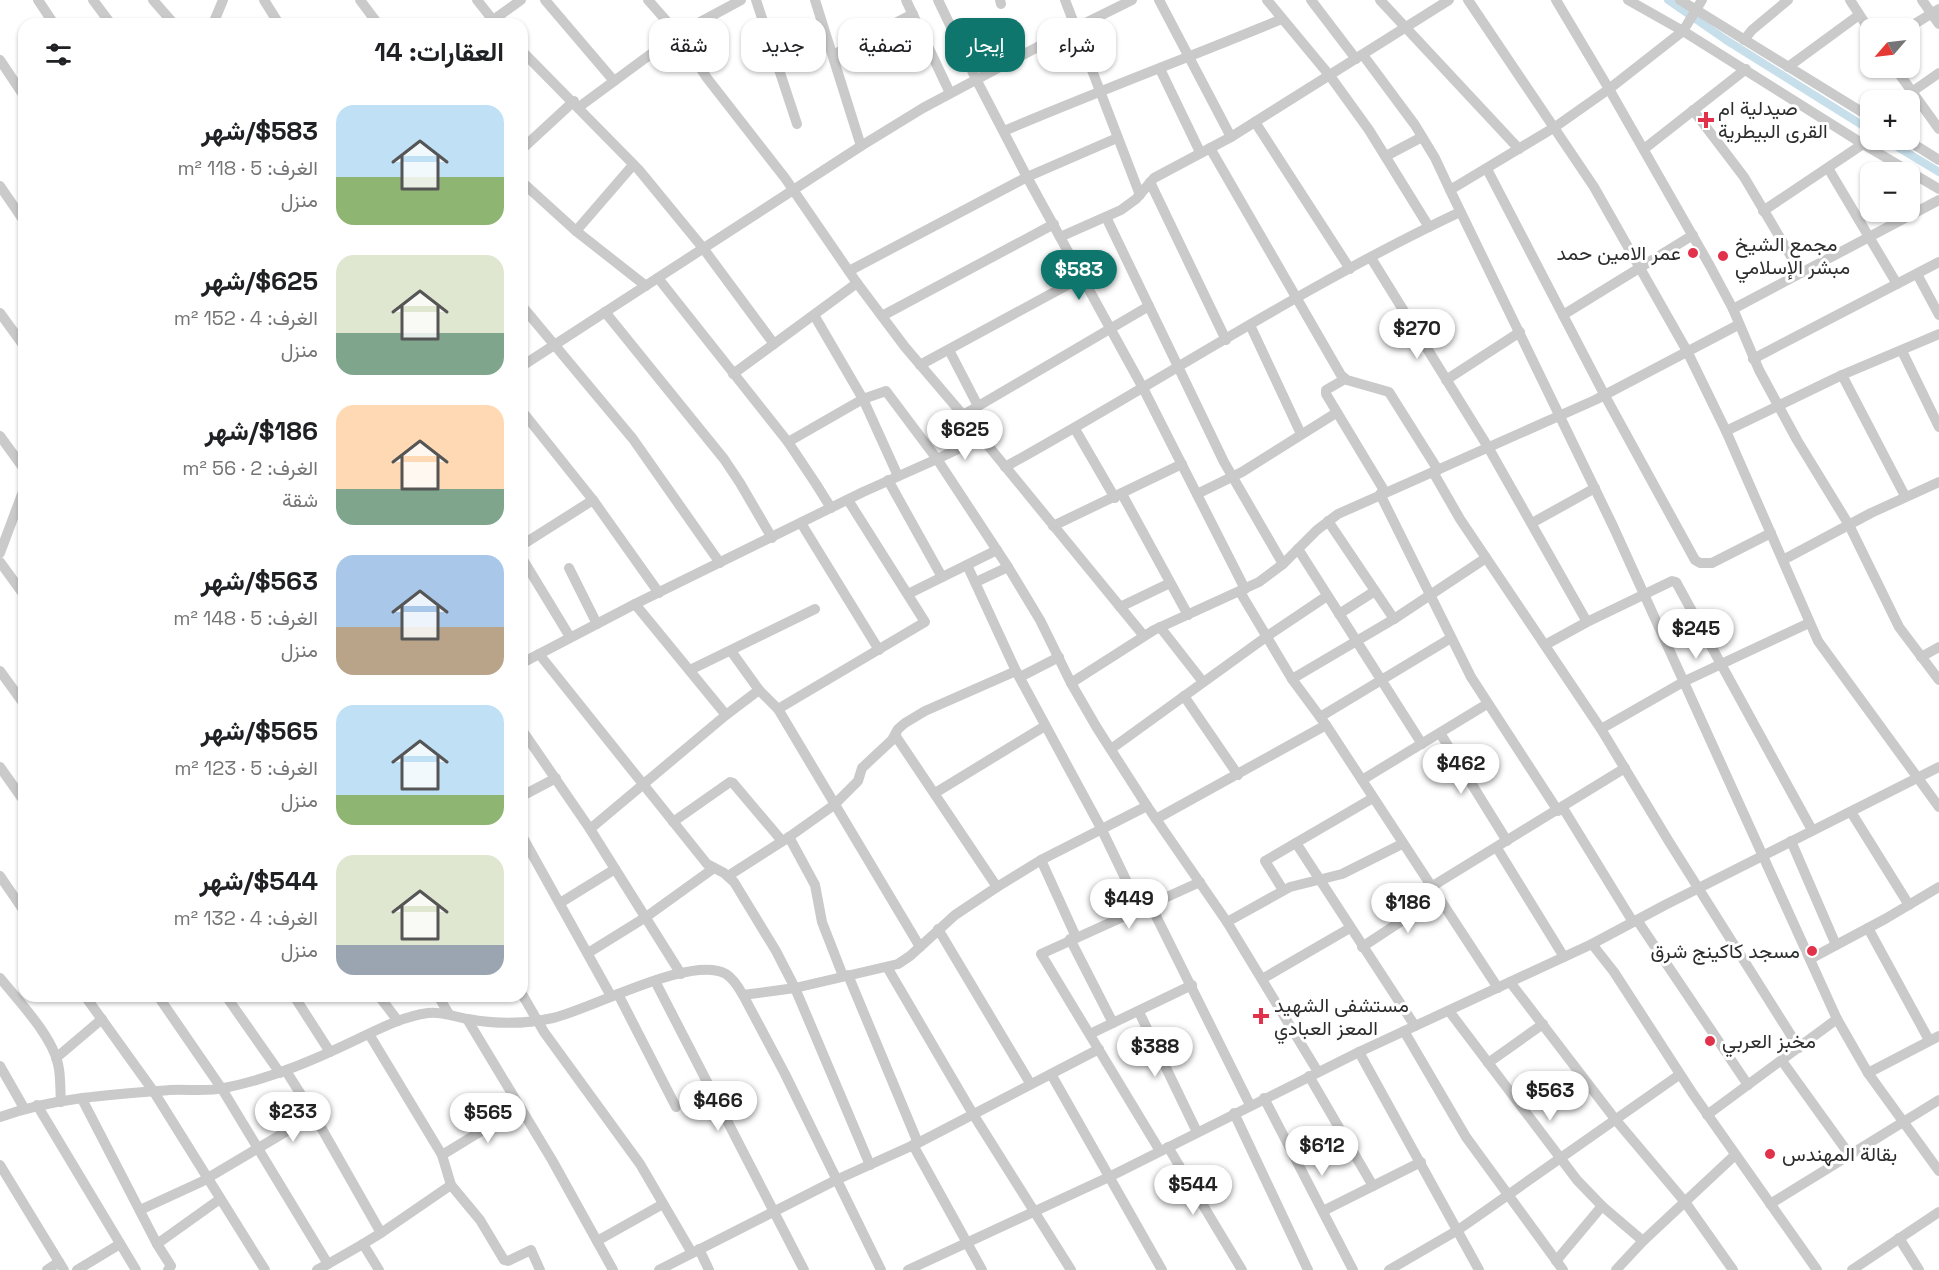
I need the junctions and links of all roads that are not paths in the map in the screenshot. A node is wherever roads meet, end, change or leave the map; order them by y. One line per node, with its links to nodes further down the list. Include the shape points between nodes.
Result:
1 (38, 0): 36 (street)
2 (93, 0): 37 (street)
3 (153, 0): 38 (street)
4 (223, 0): 39 (street)
5 (264, 0): 40 (street)
6 (360, 0): 41 (street)
7 (477, 0): 42 (street)
8 (521, 0): 43 (street)
9 (545, 0): 70 (street)
10 (648, 0): 44 (street)
11 (741, 0): 31 (street)
12 (756, 0): 81 (street)
13 (815, 0): 57 (street)
14 (906, 0): 34 (street)
15 (938, 0): 69 (street)
16 (1065, 0): 46 (street)
17 (1132, 0): 47 (street)
18 (1159, 0): 59 (street)
19 (1268, 0): 49 (street)
20 (1311, 0): 60 (street)
21 (1380, 0): 52 (street)
22 (1449, 0): 52 (street)
23 (1468, 0): 82 (street)
24 (1556, 0): 72 (street)
25 (1628, 0): 53 (street)
26 (1680, 0): 32 (street)
27 (1702, 0): 32 (street)
28 (1788, 0): 54 (street)
29 (1850, 0): 35 (street)
30 (1923, 0): 33 (street)
31 (720, 4): 45 (street)
32 (1697, 11): 53 (street); 54 (street)
33 (1935, 11): 50 (street); 51 (street)
34 (913, 14): 57 (street); 75 (street)
35 (1859, 15): 48 (street); 62 (street)
36 (50, 18)
37 (106, 18)
38 (169, 18)
39 (216, 18)
40 (275, 18)
41 (374, 18)
42 (492, 18)
43 (500, 18)
44 (664, 18)
45 (700, 18)
46 (1071, 18)
47 (1095, 18)
48 (1861, 18)
49 (1282, 19): 59 (street); 68 (street)
50 (1920, 20)
51 (1939, 24)
52 (1406, 27): 60 (street); 93 (street)
53 (1684, 29): 64 (street); 72 (street)
54 (1744, 40): 62 (street)
55 (1037, 47): 69 (street)
56 (649, 55): 70 (street)
57 (833, 55): 90 (street)
58 (528, 57): 76 (street)
59 (1190, 57): 63 (street); 85 (street)
60 (1359, 57): 68 (street); 86 (street)
61 (0, 60): 71 (street)
62 (1788, 67): 79 (street)
63 (1160, 69): 74 (street); 95 (street)
64 (1746, 69): 78 (street); 88 (street)
65 (703, 72): 108 (street)
66 (1091, 72): 74 (street)
67 (1939, 72): 73 (street)
68 (1330, 76): 80 (street); 97 (street)
69 (976, 79): 75 (street); 84 (street)
70 (614, 81): 76 (street)
71 (18, 87)
72 (1609, 89): 82 (street); 94 (street)
73 (1913, 90)
74 (1099, 91): 84 (street); 87 (street)
75 (950, 93): 90 (street)
76 (576, 104): 89 (street); 99 (street)
77 (1920, 105): 83 (street)
78 (1693, 110): 94 (street); 111 (street, via 1744,177)
79 (1860, 111)
80 (1255, 122): 85 (street); 125 (street)
81 (797, 124)
82 (1555, 127): 93 (street); 124 (street)
83 (1939, 129)
84 (1004, 131): 102 (street)
85 (1231, 136): 95 (street)
86 (1422, 137): 97 (street); 107 (street)
87 (1117, 138): 102 (street); 109 (street)
88 (1860, 142)
89 (528, 144)
90 (861, 146): 108 (street)
91 (1860, 146): 100 (street)
92 (1920, 148): 98 (street)
93 (1520, 149): 101 (street)
94 (1644, 149): 118 (street)
95 (1205, 150): 103 (street); 134 (street)
96 (1873, 150): 106 (street)
97 (1386, 156): 116 (street)
98 (1939, 160)
99 (633, 165): 117 (street); 121 (street)
100 (1828, 168): 111 (street); 120 (street)
101 (1486, 170): 107 (street); 141 (street)
102 (1027, 177): 115 (street); 126 (street)
103 (1150, 182): 109 (street); 150 (street)
104 (0, 186): 112 (street)
105 (528, 187): 117 (street)
106 (1939, 189)
107 (1450, 190): 113 (street)
108 (794, 191): 121 (street); 126 (street)
109 (1140, 195): 114 (street)
110 (1939, 200): 120 (street)
111 (1763, 211): 127 (street)
112 (18, 212)
113 (1460, 212): 116 (street); 147 (street)
114 (1106, 218): 119 (street); 135 (street)
115 (1054, 224): 119 (street); 143 (street)
116 (1429, 227): 122 (street)
117 (576, 231): 133 (street)
118 (1693, 235): 124 (street); 136 (street)
119 (1060, 237): 129 (street)
120 (1869, 237): 127 (street); 132 (street)
121 (703, 248): 130 (street); 151 (street)
122 (1371, 258): 125 (street); 163 (street)
123 (1939, 262): 128 (street)
124 (1640, 266): 141 (street); 154 (street)
125 (1350, 269): 134 (street)
126 (849, 271): 131 (street)
127 (1801, 273): 136 (street)
128 (1917, 274): 132 (street); 142 (street)
129 (1082, 277): 146 (street); 153 (street)
130 (658, 278): 133 (street); 160 (street)
131 (857, 283): 140 (street); 143 (street)
132 (1897, 284): 156 (street)
133 (646, 286): 137 (street)
134 (1296, 299): 144 (street); 162 (street)
135 (1149, 306): 146 (street); 159 (street)
136 (1733, 309): 145 (street)
137 (605, 312): 152 (street); 204 (street, via 724,459)
138 (0, 313): 149 (street)
139 (528, 313): 152 (street)
140 (814, 315): 151 (street); 166 (street)
141 (1563, 315): 165 (street)
142 (1939, 315)
143 (882, 316): 158 (street)
144 (1250, 325): 150 (street); 176 (street)
145 (1738, 325): 154 (street); 156 (street)
146 (1110, 330): 164 (street); 167 (street)
147 (1520, 332): 163 (street); 170 (street)
148 (1939, 334): 155 (street)
149 (18, 338)
150 (1226, 340): 159 (street)
151 (774, 344): 160 (street)
152 (555, 345): 157 (street); 212 (street, via 633,439)
153 (949, 350): 158 (street); 167 (street)
154 (1687, 351): 165 (street); 175 (street)
155 (1902, 351): 161 (street); 173 (street)
156 (1753, 359): 168 (street)
157 (528, 362)
158 (920, 365): 171 (street)
159 (1180, 367): 164 (street); 186 (street)
160 (733, 374): 179 (street)
161 (1842, 375): 168 (street); 193 (street)
162 (1345, 379): 169 (street, via 1325,392); 185 (street, via 1389,392)
163 (1446, 380): 180 (street)
164 (1143, 388): 174 (street); 183 (street)
165 (1604, 394): 170 (street); 203 (street, via 1695,560 1712,563)
166 (863, 399): 179 (street); 181 (street, via 889,393); 187 (street)
167 (978, 406): 171 (street)
168 (1779, 406): 175 (street); 201 (street)
169 (1336, 413): 176 (street); 190 (street)
170 (1560, 414): 180 (street); 189 (street)
171 (963, 415): 178 (street)
172 (528, 419): 194 (street)
173 (1939, 426)
174 (1075, 429): 184 (street); 192 (street)
175 (1726, 431): 203 (street)
176 (1301, 434): 186 (street)
177 (0, 436): 182 (street)
178 (981, 438): 181 (street); 184 (street)
179 (788, 442): 197 (street)
180 (1488, 447): 185 (street); 199 (street)
181 (937, 459): 187 (street); 207 (street)
182 (18, 461)
183 (1182, 464): 191 (street); 192 (street)
184 (1005, 467): 202 (street)
185 (1435, 471): 190 (street); 209 (street)
186 (1233, 477): 191 (street); 213 (street)
187 (893, 478): 195 (street); 218 (street)
188 (1939, 482): 193 (street)
189 (1595, 488): 199 (street); 226 (street)
190 (1383, 493): 198 (street); 228 (street)
191 (1197, 494): 222 (street)
192 (1118, 496): 202 (street); 220 (street)
193 (1905, 496): 201 (street)
194 (593, 500): 205 (street); 224 (street)
195 (848, 500): 197 (street); 225 (street)
196 (18, 505): 208 (street)
197 (831, 508): 200 (street)
198 (1328, 521): 206 (street); 223 (street)
199 (1532, 522): 235 (street)
200 (801, 524): 204 (street); 246 (street)
201 (1848, 525): 210 (street); 250 (street, via 1893,615)
202 (1053, 526): 230 (street)
203 (1770, 533): 210 (street)
204 (772, 538): 212 (street)
205 (528, 541)
206 (1298, 549): 213 (street); 227 (street)
207 (997, 550): 214 (street); 215 (street)
208 (0, 553)
209 (1486, 558): 228 (street); 244 (street)
210 (1783, 560): 236 (street)
211 (0, 562): 221 (street)
212 (720, 563): 224 (street)
213 (1283, 564): 222 (street)
214 (967, 565): 218 (street); 219 (street)
215 (1008, 567): 219 (street); 249 (street)
216 (528, 568): 240 (street)
217 (569, 568): 237 (street)
218 (942, 577): 225 (street)
219 (976, 582): 255 (street)
220 (1170, 583): 230 (street); 233 (street)
221 (18, 587)
222 (1242, 591): 233 (street); 241 (street)
223 (1375, 591): 232 (street); 234 (street)
224 (659, 593): 229 (street)
225 (908, 594): 246 (street, via 925,622)
226 (1643, 595): 235 (street); 252 (street, via 1676,582); 259 (street)
227 (1328, 596): 232 (street); 241 (street)
228 (1429, 596): 234 (street); 242 (street)
229 (636, 604): 237 (street); 253 (street)
230 (1120, 607): 239 (street)
231 (815, 609): 247 (street)
232 (1339, 614): 243 (street)
233 (1188, 615): 238 (street)
234 (1394, 619): 243 (street)
235 (1587, 622): 244 (street)
236 (1809, 623): 252 (street); 281 (street, via 1823,649)
237 (597, 624): 240 (street)
238 (1160, 627): 239 (street); 260 (street)
239 (1144, 636): 261 (street)
240 (570, 637): 248 (street)
241 (1266, 637): 257 (street); 260 (street)
242 (1451, 638): 256 (street); 265 (street)
243 (1357, 641): 256 (street); 257 (street)
244 (1545, 645): 270 (street)
245 (1939, 647): 250 (street)
246 (879, 650): 266 (street)
247 (731, 651): 253 (street); 262 (street)
248 (539, 654): 251 (street); 283 (street)
249 (1059, 657): 255 (street); 261 (street)
250 (1921, 657): 258 (street)
251 (528, 660)
252 (1722, 663): 259 (street); 297 (street)
253 (690, 670): 267 (street)
254 (0, 671): 263 (street)
255 (1018, 674): 269 (street); 272 (street, via 925,711 905,723)
256 (1381, 679): 268 (street); 274 (street)
257 (1292, 680): 268 (street)
258 (1939, 680)
259 (1685, 681): 270 (street); 305 (street)
260 (1203, 682): 264 (street)
261 (1071, 683): 275 (street)
262 (759, 690): 266 (street); 267 (street)
263 (18, 696)
264 (1184, 696): 275 (street); 279 (street)
265 (1487, 704): 271 (street); 291 (street)
266 (778, 710): 288 (street)
267 (726, 715): 283 (street)
268 (1323, 721): 279 (street); 282 (street)
269 (1045, 726): 286 (street); 295 (street)
270 (1600, 729): 278 (street)
271 (1440, 733): 274 (street); 299 (street)
272 (895, 735): 286 (street); 288 (street)
273 (528, 738): 280 (street)
274 (1422, 744): 282 (street)
275 (1111, 749): 289 (street)
276 (0, 767): 284 (street)
277 (1939, 767): 281 (street)
278 (1624, 768): 291 (street); 315 (street)
279 (1238, 775): 293 (street)
280 (556, 778): 285 (street); 296 (street)
281 (1919, 778): 290 (street); 292 (street)
282 (1362, 780): 287 (street)
283 (644, 785): 294 (street); 296 (street)
284 (18, 792)
285 (528, 793)
286 (934, 793): 313 (street)
287 (1373, 798): 301 (street); 302 (street)
288 (834, 805): 298 (street); 333 (street)
289 (1147, 806): 293 (street); 295 (street)
290 (1939, 807)
291 (1561, 809): 299 (street); 325 (street)
292 (1851, 812): 297 (street); 322 (street)
293 (1156, 819): 312 (street)
294 (673, 822): 298 (street, via 730,782); 307 (street)
295 (1101, 828): 306 (street); 323 (street)
296 (590, 829): 308 (street)
297 (1812, 830): 300 (street)
298 (785, 839): 310 (street); 340 (street, via 815,885 822,922)
299 (1507, 841): 304 (street)
300 (1791, 842): 305 (street); 332 (street)
301 (1296, 843): 311 (street); 316 (street, via 1265,861)
302 (1402, 844): 311 (street, via 1342,874); 317 (street)
303 (528, 847): 321 (street)
304 (1497, 848): 317 (street); 336 (street)
305 (1763, 855): 315 (street); 337 (street)
306 (1041, 861): 313 (street); 330 (street)
307 (714, 868): 310 (street); 324 (street)
308 (615, 869): 321 (street); 324 (street)
309 (0, 876): 319 (street)
310 (728, 876): 346 (street, via 770,939)
311 (1320, 879): 316 (street); 327 (street)
312 (1200, 882): 323 (street); 326 (street)
313 (997, 887): 329 (street)
314 (1939, 887): 322 (street)
315 (1698, 888): 325 (street); 374 (street)
316 (1282, 890): 326 (street)
317 (1434, 892): 334 (street); 347 (street)
318 (18, 895): 319 (street)
319 (14, 897): 320 (street)
320 (18, 903)
321 (560, 903): 335 (street)
322 (1909, 904): 328 (street)
323 (1145, 907): 330 (street); 345 (street)
324 (646, 917): 335 (street); 339 (street)
325 (1635, 921): 331 (street); 388 (street)
326 (1227, 922): 342 (street)
327 (1350, 928): 334 (street); 342 (street)
328 (1868, 928): 332 (street); 373 (street)
329 (938, 929): 333 (street); 387 (street)
330 (1073, 938): 367 (street); 372 (street, via 1043,951 1041,957)
331 (1592, 944): 336 (street); 386 (street)
332 (1836, 945): 337 (street)
333 (920, 947): 338 (street)
334 (1362, 947): 369 (street)
335 (588, 953): 348 (street)
336 (1564, 957): 344 (street)
337 (1810, 959): 364 (street)
338 (887, 967): 340 (street); 402 (street)
339 (681, 974): 343 (street); 349 (street, via 712,969 734,980)
340 (845, 975): 346 (street); 408 (street)
341 (0, 978): 350 (street)
342 (1262, 980): 385 (street)
343 (655, 981): 348 (street); 431 (street)
344 (1510, 982): 347 (street); 368 (street)
345 (1192, 986): 360 (street); 396 (street)
346 (795, 988): 349 (street); 417 (street)
347 (1498, 988): 359 (street)
348 (614, 995): 365 (street, via 567,1014); 397 (street)
349 (743, 995): 421 (street)
350 (18, 1000)
351 (20, 1002): 378 (street)
352 (89, 1002): 362 (street)
353 (162, 1002): 389 (street)
354 (230, 1002): 382 (street)
355 (298, 1002): 376 (street)
356 (383, 1002): 366 (street)
357 (442, 1002): 361 (street)
358 (527, 1002): 365 (street)
359 (1449, 1011): 369 (street); 380 (street)
360 (1139, 1012): 367 (street); 407 (street)
361 (449, 1014): 363 (street); 366 (street, via 428,1013)
362 (102, 1019): 378 (street); 390 (street)
363 (467, 1019): 365 (street, via 504,1023); 399 (street)
364 (1836, 1019): 374 (street); 383 (street)
365 (537, 1020): 427 (street, via 640,1164)
366 (398, 1022): 371 (street)
367 (1113, 1023): 372 (street)
368 (1543, 1024): 380 (street); 405 (street)
369 (1415, 1026): 370 (street)
370 (1404, 1031): 377 (street); 424 (street, via 1466,1137)
371 (369, 1034): 376 (street); 412 (street)
372 (1090, 1034): 375 (street)
373 (1934, 1038): 383 (street)
374 (1799, 1048): 379 (street)
375 (1099, 1049): 384 (street); 410 (street)
376 (330, 1052): 382 (street)
377 (1359, 1052): 385 (street); 415 (street)
378 (56, 1058): 393 (street)
379 (1782, 1061): 388 (street); 411 (street)
380 (1488, 1063): 414 (street)
381 (0, 1066): 398 (street)
382 (283, 1072): 389 (street); 401 (street)
383 (1868, 1073): 406 (street)
384 (1051, 1074): 387 (street); 419 (street)
385 (1314, 1074): 391 (street); 423 (street)
386 (1679, 1075): 403 (street); 405 (street)
387 (1030, 1083): 402 (street)
388 (1748, 1085): 403 (street)
389 (222, 1089): 390 (street); 409 (street)
390 (154, 1092): 392 (street); 420 (street)
391 (1264, 1098): 396 (street); 432 (street)
392 (82, 1099): 393 (street); 430 (street)
393 (61, 1102): 394 (street)
394 (37, 1105): 398 (street); 441 (street)
395 (1937, 1105): 406 (street)
396 (1250, 1106): 400 (street)
397 (676, 1107)
398 (24, 1108): 404 (street)
399 (519, 1108): 412 (street); 438 (street)
400 (1234, 1113): 407 (street); 467 (street)
401 (314, 1114): 409 (street); 436 (street)
402 (973, 1114): 408 (street); 433 (street)
403 (1707, 1115): 413 (street)
404 (0, 1117)
405 (1615, 1119): 414 (street); 426 (street)
406 (1902, 1121): 411 (street); 418 (street)
407 (1197, 1131): 410 (street)
408 (916, 1144): 417 (street); 440 (street)
409 (258, 1147): 420 (street); 445 (street)
410 (1164, 1149): 419 (street); 466 (street)
411 (1849, 1154): 428 (street)
412 (442, 1155): 422 (street)
413 (1735, 1155): 426 (street); 428 (street)
414 (1559, 1158): 424 (street); 429 (street)
415 (1421, 1162): 423 (street); 435 (street)
416 (0, 1165): 446 (street)
417 (870, 1165): 421 (street)
418 (1939, 1171)
419 (1109, 1177): 433 (street); 465 (street)
420 (207, 1179): 425 (street); 430 (street)
421 (836, 1180): 431 (street); 462 (street)
422 (451, 1185): 436 (street); 457 (street, via 480,1220 504,1260 531,1250)
423 (1373, 1186): 432 (street)
424 (1508, 1196): 435 (street); 447 (street)
425 (220, 1199): 442 (street); 454 (street)
426 (1685, 1202): 439 (street); 471 (street)
427 (663, 1204): 438 (street); 444 (street)
428 (1770, 1204): 472 (street)
429 (1602, 1206): 439 (street); 447 (street)
430 (140, 1210): 442 (street)
431 (775, 1211): 444 (street); 461 (street)
432 (1323, 1211): 468 (street)
433 (1034, 1212): 440 (street); 464 (street)
434 (1939, 1212): 437 (street)
435 (1458, 1230): 449 (street); 469 (street)
436 (381, 1233): 443 (street)
437 (1899, 1238): 473 (street); 474 (street)
438 (597, 1241): 458 (street)
439 (1643, 1241): 470 (street)
440 (967, 1242): 448 (street); 463 (street)
441 (120, 1244): 451 (street); 452 (street)
442 (157, 1244): 453 (street, via 170,1263)
443 (363, 1244): 445 (street); 456 (street)
444 (696, 1251): 459 (street); 460 (street)
445 (328, 1264): 455 (street)
446 (62, 1266): 450 (street)
447 (1559, 1266)
448 (915, 1269)
449 (1394, 1269)
450 (47, 1270)
451 (77, 1270)
452 (136, 1270)
453 (168, 1270)
454 (265, 1270)
455 (317, 1270)
456 (380, 1270)
457 (540, 1270)
458 (613, 1270)
459 (659, 1270)
460 (709, 1270)
461 (804, 1270)
462 (881, 1270)
463 (982, 1270)
464 (1071, 1270)
465 (1162, 1270)
466 (1242, 1270)
467 (1308, 1270)
468 (1353, 1270)
469 (1479, 1270)
470 (1616, 1270)
471 (1733, 1270)
472 (1817, 1270)
473 (1852, 1270)
474 (1919, 1270)

